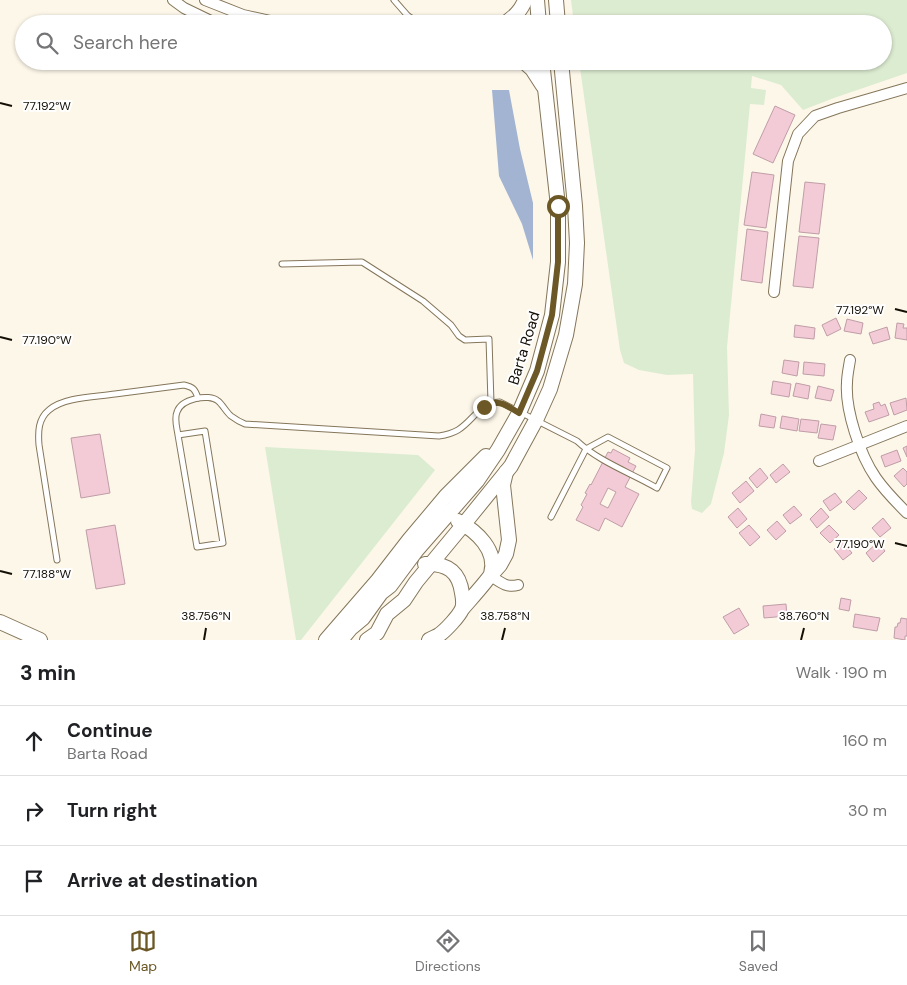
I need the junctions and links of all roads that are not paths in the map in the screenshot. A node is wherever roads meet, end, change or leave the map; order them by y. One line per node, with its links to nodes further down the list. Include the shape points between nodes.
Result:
1 (173, 0): 7 (street)
2 (205, 0): 8 (street)
3 (394, 0): 9 (lane)
4 (525, 0): 10 (street)
5 (537, 0): 11 (street)
6 (556, 0): 12 (street)
7 (198, 15)
8 (243, 15)
9 (407, 15)
10 (516, 15)
11 (538, 15)
12 (557, 15)
13 (533, 70): 17 (street)
14 (543, 70): 17 (street, Barta Road)
15 (563, 70): 24 (street, via 576,206 575,284 566,335 550,389)
16 (907, 88): 19 (street, via 815,116 798,134 788,161)
17 (545, 90): 23 (street, Barta Road, via 558,206 558,262 552,315 537,371)
18 (282, 264): 22 (lane, via 362,262 423,301 465,340 488,339)
19 (774, 292)
20 (850, 360): 28 (street, via 848,400)
21 (198, 398): 22 (lane, via 217,400 230,416 245,424 439,436 458,430); 26 (lane, via 180,406 176,418); 36 (lane, via 191,386 184,385 68,400 44,415 38,435)
22 (490, 403): 23 (lane, via 500,402)
23 (519, 413): 24 (lane); 27 (street, Barta Road)
24 (536, 420): 29 (lane); 31 (street)
25 (907, 426): 28 (street)
26 (178, 435): 26 (lane, via 198,547 223,542 205,431)
27 (503, 441): 34 (street, Barta Road, via 477,481); 44 (street, via 446,496)
28 (860, 445): 30 (street); 32 (street, via 876,478)
29 (586, 449): 29 (lane, via 657,488 666,468 608,437); 33 (lane)
30 (819, 461)
31 (507, 471): 35 (street); 39 (street, via 503,485 509,540 506,554)
32 (907, 513)
33 (552, 517)
34 (443, 519): 35 (street, via 452,518); 38 (street, Barta Road)
35 (464, 524): 37 (street); 39 (street, via 482,539 490,551)
36 (57, 560)
37 (432, 564): 38 (street); 41 (street, via 448,567 457,575); 46 (street)
38 (405, 565): 45 (street, Barta Road)
39 (490, 576): 40 (street, via 504,584); 41 (street)
40 (518, 585)
41 (463, 608): 47 (street, via 439,635)
42 (0, 622): 43 (street)
43 (40, 640)
44 (326, 640)
45 (341, 640)
46 (367, 640)
47 (429, 640)

